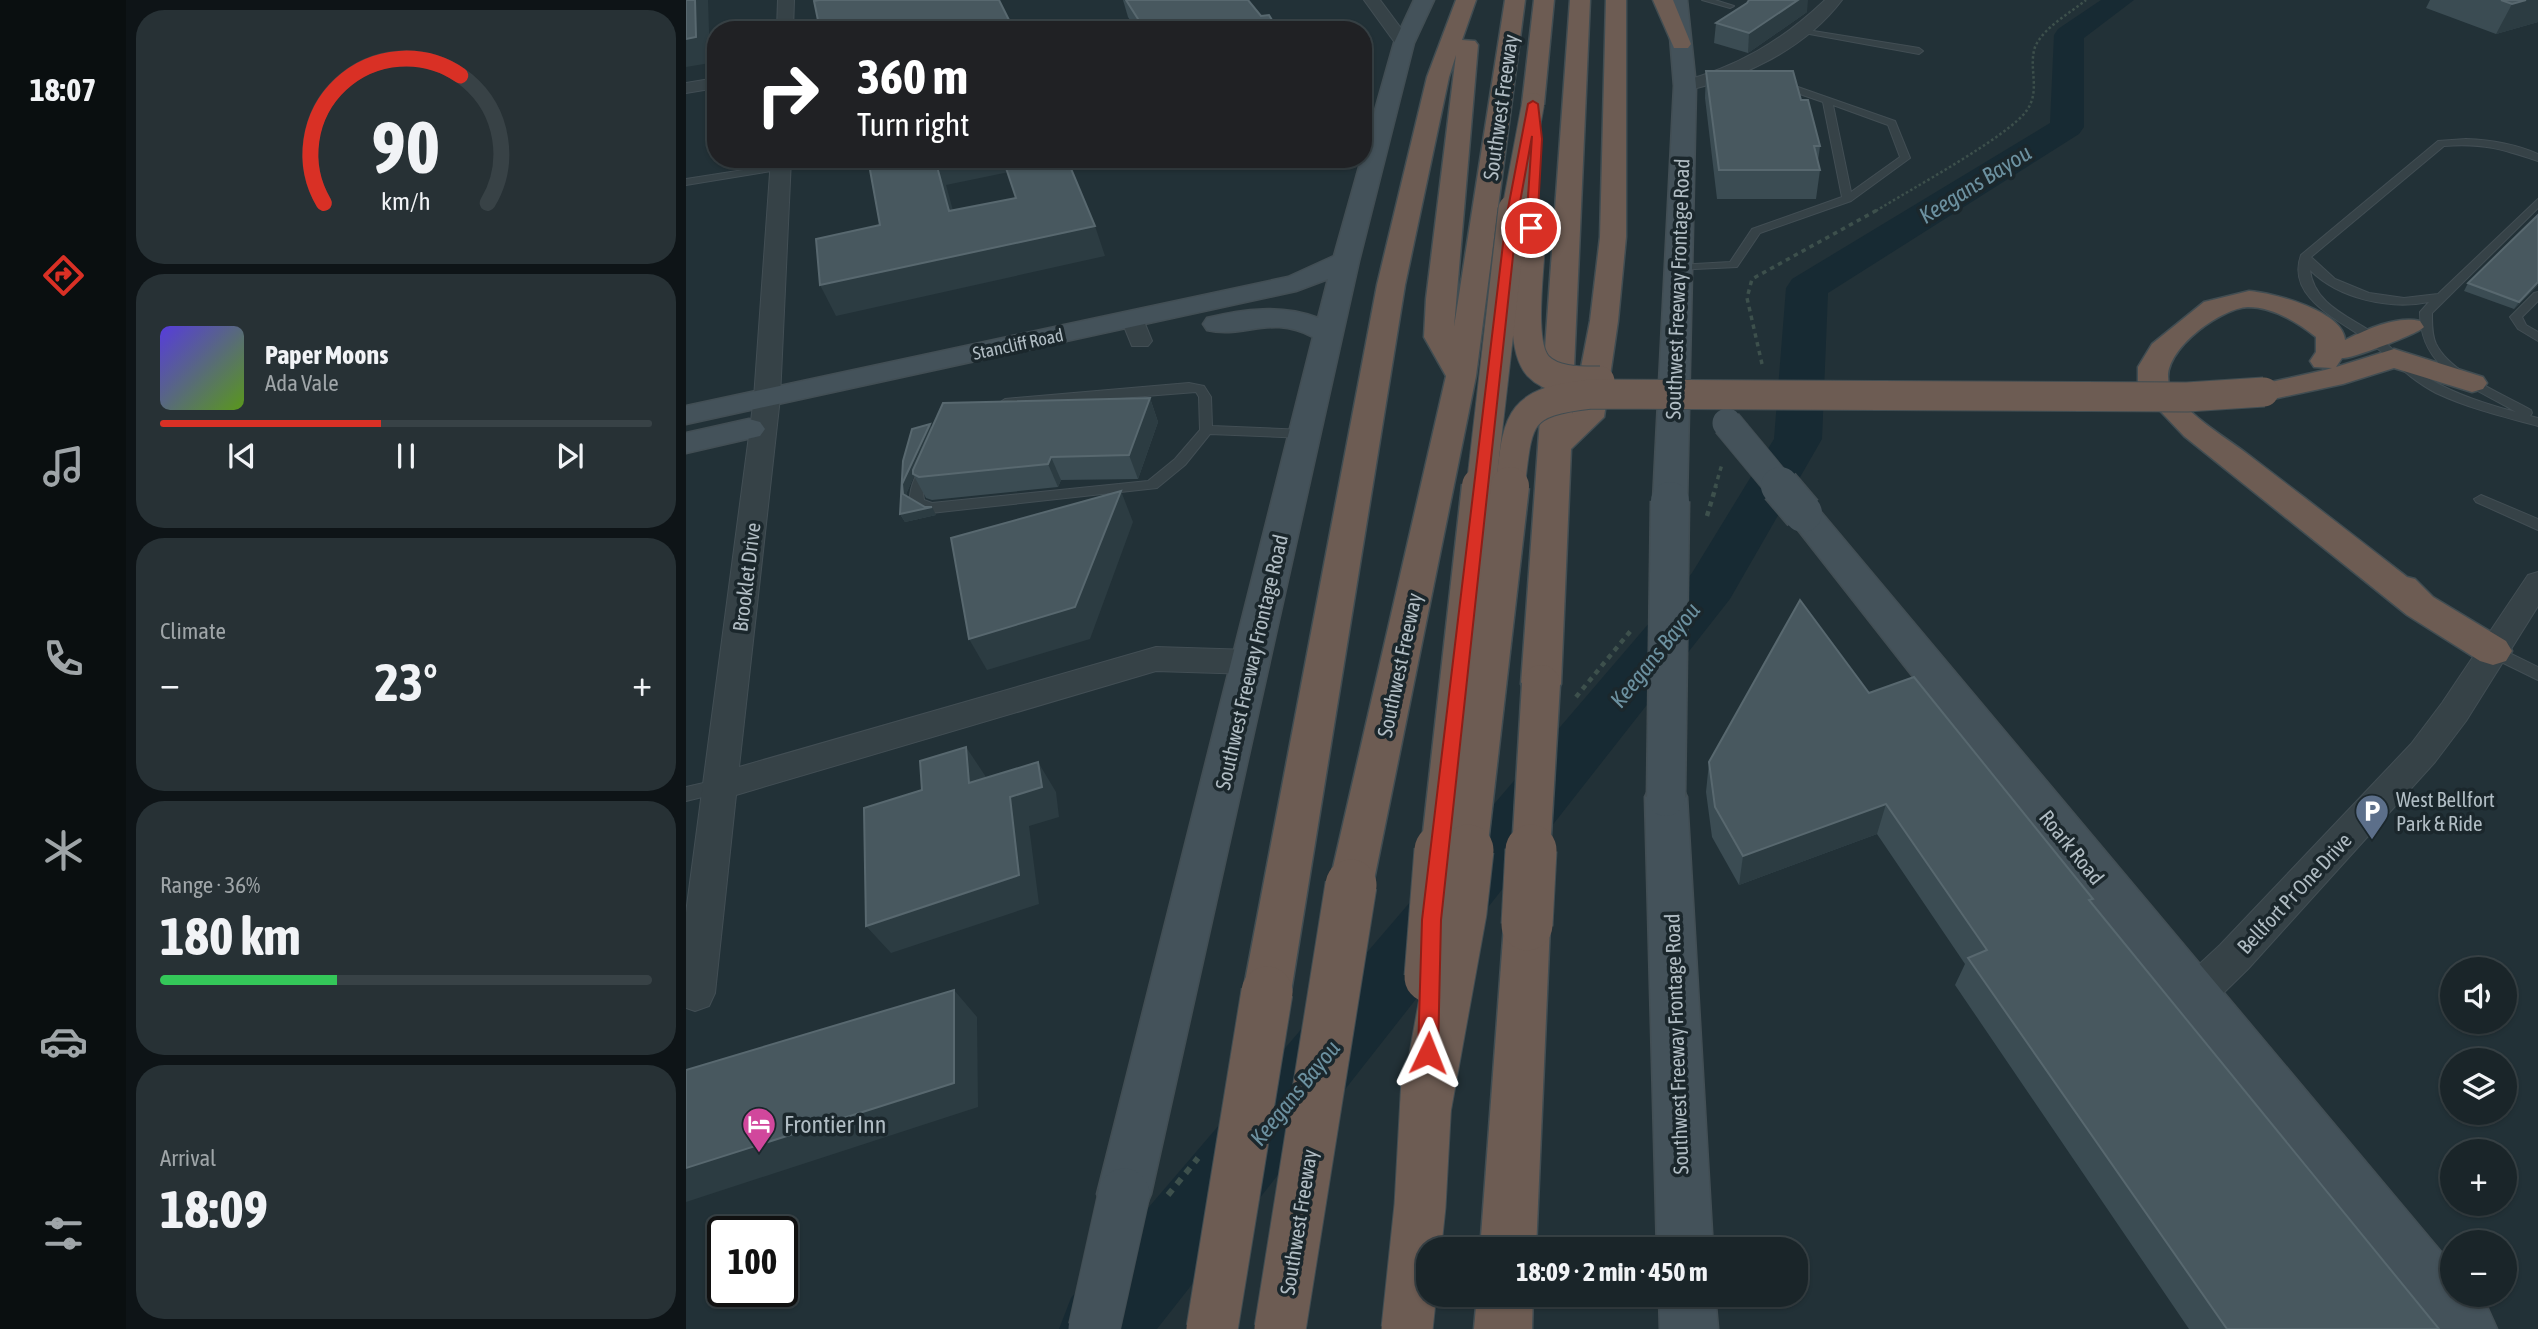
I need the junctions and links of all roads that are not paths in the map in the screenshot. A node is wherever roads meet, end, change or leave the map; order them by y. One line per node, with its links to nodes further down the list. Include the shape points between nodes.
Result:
1 (786, 0): 15 (street)
2 (1372, 0): 17 (street)
3 (1424, 0): 17 (main road, Southwest Freeway Frontage Road)
4 (1466, 0): 74 (highway, bridge, via 1438,78 1391,285)
5 (1475, 0): 46 (highway, via 1440,299 1439,337)
6 (1516, 0): 46 (highway, Southwest Freeway)
7 (1544, 0): 26 (highway)
8 (1580, 0): 56 (highway)
9 (1616, 0): 56 (highway, via 1615,190 1607,300 1588,417)
10 (1663, 0): 18 (highway)
11 (1677, 0): 18 (main road, Southwest Freeway Frontage Road)
12 (1706, 0): 14 (lane)
13 (1833, 0): 16 (street)
14 (1730, 6)
15 (785, 21)
16 (1804, 31): 19 (lane); 21 (street, via 1729,73)
17 (1404, 43): 28 (main road, Southwest Freeway Frontage Road)
18 (1681, 44): 21 (main road, Southwest Freeway Frontage Road)
19 (1919, 51)
20 (707, 84): 24 (street)
21 (1685, 86): 22 (lane); 37 (main road, Southwest Freeway Frontage Road)
22 (1725, 86)
23 (1765, 87): 25 (lane, via 1792,88)
24 (686, 88)
25 (1827, 100): 33 (lane); 33 (lane, via 1892,123 1905,158)
26 (1533, 104): 48 (highway, bridge, via 1537,139 1529,334 1530,354 1535,365 1546,372 1577,381); 68 (highway, bridge, via 1511,219 1432,920)
27 (2538, 158): 35 (lane, via 2496,143 2441,143)
28 (1372, 163)
29 (756, 168): 32 (lane)
30 (781, 168): 50 (street, Brooklet Drive)
31 (1371, 168): 36 (main road, Southwest Freeway Frontage Road)
32 (686, 182)
33 (1847, 199): 37 (lane, via 1756,231 1733,265)
34 (2538, 202): 39 (lane)
35 (2305, 257): 39 (lane, via 2329,280 2376,298 2420,303); 43 (lane, via 2302,275 2313,295)
36 (1346, 261): 40 (main road, Stancliff Road, via 1296,283); 41 (main road, Southwest Freeway Frontage Road)
37 (1678, 268): 45 (main road, Southwest Freeway Frontage Road)
38 (2538, 295): 42 (lane, via 2516,317 2522,327)
39 (2426, 312): 43 (highway); 47 (lane, via 2433,349)
40 (1137, 330): 41 (main road, Stancliff Road, via 1260,317 1310,322); 50 (main road, Stancliff Road)
41 (1329, 334): 54 (main road, Southwest Freeway Frontage Road)
42 (2538, 336)
43 (2383, 348): 44 (highway); 47 (highway); 48 (highway, via 2332,378); 52 (lane, via 2433,386 2496,411)
44 (2325, 360): 48 (highway); 61 (highway, via 2331,352 2330,334 2307,316 2244,299 2203,315 2162,349 2152,363 2153,383 2161,394 2315,508 2420,606)
45 (1674, 367): 67 (main road, Roark Road, bridge, via 1803,513); 70 (main road, Southwest Freeway Frontage Road, bridge, via 1666,797)
46 (1461, 376): 75 (highway, Southwest Freeway, bridge, via 1351,885)
47 (2472, 383): 52 (lane)
48 (2259, 386): 68 (highway, bridge, via 2187,397 1591,394 1548,402 1525,414 1516,433 1461,912)
49 (986, 405): 53 (lane, via 1189,387 1200,389 1205,397)
50 (766, 412): 51 (main road, Stancliff Road); 55 (main road, Stancliff Road); 64 (street, Brooklet Drive)
51 (686, 415)
52 (2538, 421)
53 (1206, 430): 54 (lane); 57 (lane, via 1180,462 1152,485 931,508 917,502 916,493)
54 (1305, 433): 62 (main road, Southwest Freeway Frontage Road)
55 (686, 443)
56 (1554, 446): 69 (highway, bridge)
57 (936, 448)
58 (2481, 499): 59 (lane)
59 (2538, 525)
60 (2538, 582): 61 (street, Bellfort Pr One Drive)
61 (2493, 651): 63 (lane); 67 (street, Bellfort Pr One Drive, via 2423,753)
62 (1251, 662): 64 (street, via 1156,659); 73 (main road, Southwest Freeway Frontage Road, bridge)
63 (2538, 674)
64 (721, 786): 65 (lane); 66 (street, Brooklet Drive)
65 (686, 794)
66 (695, 993)
67 (2193, 996): 79 (main road, Roark Road)
68 (1426, 1105): 76 (highway, bridge)
69 (1509, 1237)
70 (1684, 1237)
71 (1504, 1307): 77 (highway)
72 (1688, 1307): 78 (main road)
73 (1094, 1329)
74 (1212, 1329)
75 (1280, 1329)
76 (1407, 1329)
77 (1503, 1329)
78 (1689, 1329)
79 (2469, 1329)

